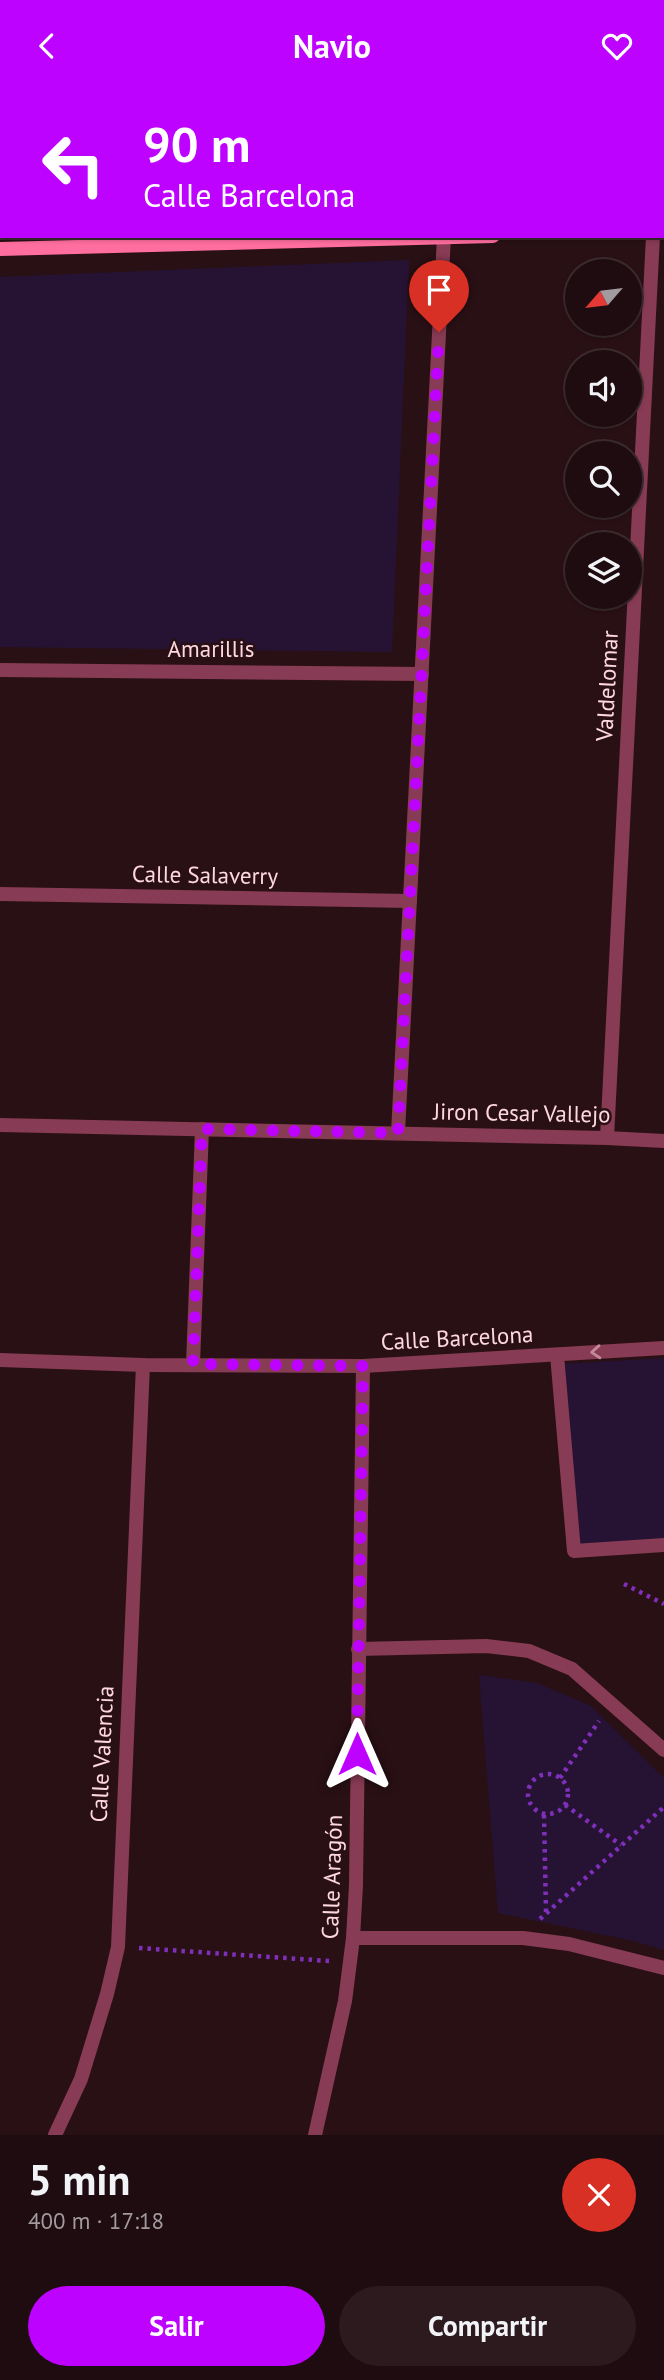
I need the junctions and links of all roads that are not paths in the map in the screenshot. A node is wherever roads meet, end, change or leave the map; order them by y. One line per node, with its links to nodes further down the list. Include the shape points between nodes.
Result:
1 (407, 238): 4 (street)
2 (444, 238): 6 (street)
3 (653, 238): 12 (street, Valdelomar)
4 (0, 249)
5 (0, 670): 6 (street, Amarillis)
6 (422, 674): 8 (street)
7 (0, 894): 8 (street, Calle Salaverry)
8 (410, 901): 11 (street)
9 (0, 1125): 10 (street, Jiron Cesar Vallejo)
10 (202, 1129): 11 (street, Jiron Cesar Vallejo); 17 (street)
11 (398, 1133): 12 (street, Jiron Cesar Vallejo)
12 (607, 1138): 13 (street, Jiron Cesar Vallejo)
13 (664, 1141)
14 (664, 1348): 15 (street, Calle Barcelona, one-way to 15)
15 (557, 1355): 19 (street, Calle Barcelona); 20 (street, via 574,1551)
16 (0, 1360): 18 (street, Calle Barcelona)
17 (193, 1364): 18 (street, Calle Barcelona); 19 (street, Calle Barcelona)
18 (143, 1365): 25 (street, Calle Valencia, via 118,1947 81,2079)
19 (363, 1366): 21 (street, Calle Aragón)
20 (664, 1545)
21 (358, 1649): 22 (street, via 486,1646 529,1651 572,1669); 23 (street, Calle Aragón)
22 (664, 1750)
23 (354, 1938): 24 (street, via 523,1938 569,1944); 26 (street, Calle Aragón)
24 (664, 1968)
25 (55, 2135)
26 (315, 2135)

